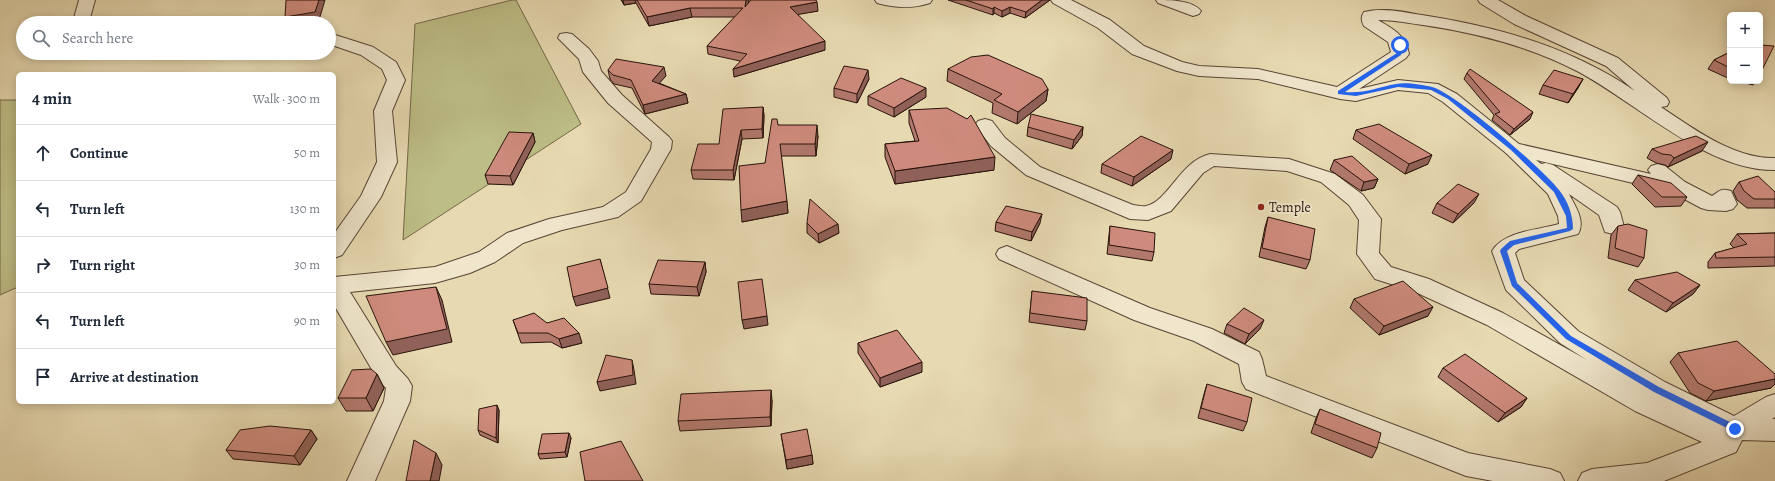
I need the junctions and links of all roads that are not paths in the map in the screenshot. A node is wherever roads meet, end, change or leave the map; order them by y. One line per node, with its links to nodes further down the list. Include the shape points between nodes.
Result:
1 (87, 0): 8 (street)
2 (883, 0): 3 (street)
3 (924, 0)
4 (1059, 0): 11 (street, via 1104,24 1138,50 1176,66 1199,71 1258,74)
5 (1164, 0): 7 (street)
6 (1486, 0): 13 (street, via 1520,20 1612,62 1675,114)
7 (1192, 11)
8 (83, 16)
9 (566, 38): 22 (street, via 585,54 592,72 615,99 662,141 661,149 634,196 610,212 557,224 515,238 487,257 462,267 435,275)
10 (336, 40): 20 (street, via 367,51 390,66 396,80 383,111 387,162 371,197)
11 (1340, 93): 13 (street, via 1400,54 1400,45 1395,38 1370,22 1370,15 1381,14 1496,33 1549,52 1583,67); 14 (street, via 1356,95 1398,85 1432,88 1450,98)
12 (985, 125): 25 (street, via 998,142 1033,171 1130,212 1148,213 1164,206 1196,169 1210,160 1289,165 1328,178 1356,200 1370,219 1368,254 1383,273 1421,285 1495,319 1644,404 1702,431 1718,433)
13 (1685, 131): 15 (street, via 1710,147 1748,161)
14 (1516, 150): 17 (street); 19 (street, via 1609,212); 25 (street, via 1557,191 1569,216 1570,229 1512,243 1503,251 1514,284 1569,337 1656,390)
15 (1775, 164)
16 (1658, 170): 17 (street)
17 (1678, 188): 18 (street, via 1708,203 1726,204)
18 (1724, 196)
19 (1613, 227)
20 (336, 247)
21 (1007, 254): 27 (street, via 1142,314 1203,335 1250,359 1255,382)
22 (336, 285)
23 (336, 288): 28 (street, via 388,373 399,386 398,400)
24 (1775, 404): 25 (street)
25 (1735, 429): 26 (street); 30 (street, via 1726,444 1648,475)
26 (1775, 430)
27 (1476, 473): 29 (street)
28 (361, 481)
29 (1550, 481)
30 (1592, 481)

